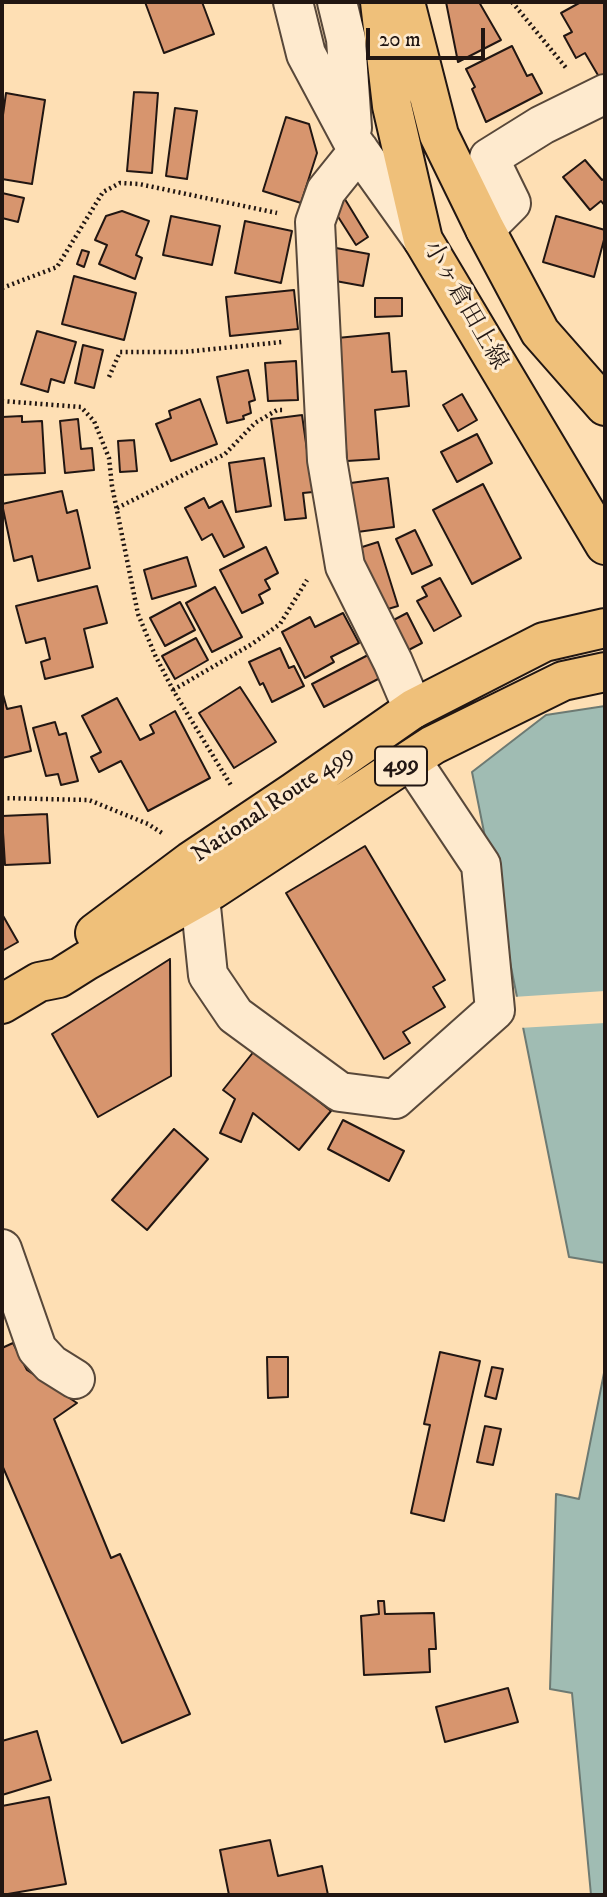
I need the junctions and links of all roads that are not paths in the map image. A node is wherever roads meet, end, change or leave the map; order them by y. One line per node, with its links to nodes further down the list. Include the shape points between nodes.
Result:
1 (293, 2): 6 (street, via 306,54)
2 (337, 2): 6 (street, via 346,39)
3 (380, 2): 8 (main road, 小ヶ倉田上線, via 392,106)
4 (405, 2): 7 (main road, via 439,135)
5 (598, 97): 7 (street, via 489,158 511,203)
6 (356, 146): 8 (street); 13 (street, via 326,191 316,222 327,460 345,566)
7 (485, 229): 9 (main road, via 540,332)
8 (423, 240): 10 (main road, 小ヶ倉田上線)
9 (605, 406)
10 (605, 545)
11 (605, 628): 13 (main road, National Route 499 / 499, via 544,642)
12 (605, 672): 14 (main road, National Route 499 / 499, via 563,681)
13 (414, 709): 16 (main road, National Route 499 / 499, via 198,856 49,966)
14 (411, 760): 15 (main road, National Route 499 / 499); 15 (street, via 481,865 495,1010 395,1099 340,1092 235,1014 208,975)
15 (200, 897): 16 (main road, National Route 499 / 499, via 59,978)
16 (39, 982): 17 (main road, National Route 499 / 499)
17 (2, 1004)
18 (2, 1249): 19 (street, via 37,1349)
19 (75, 1378)

